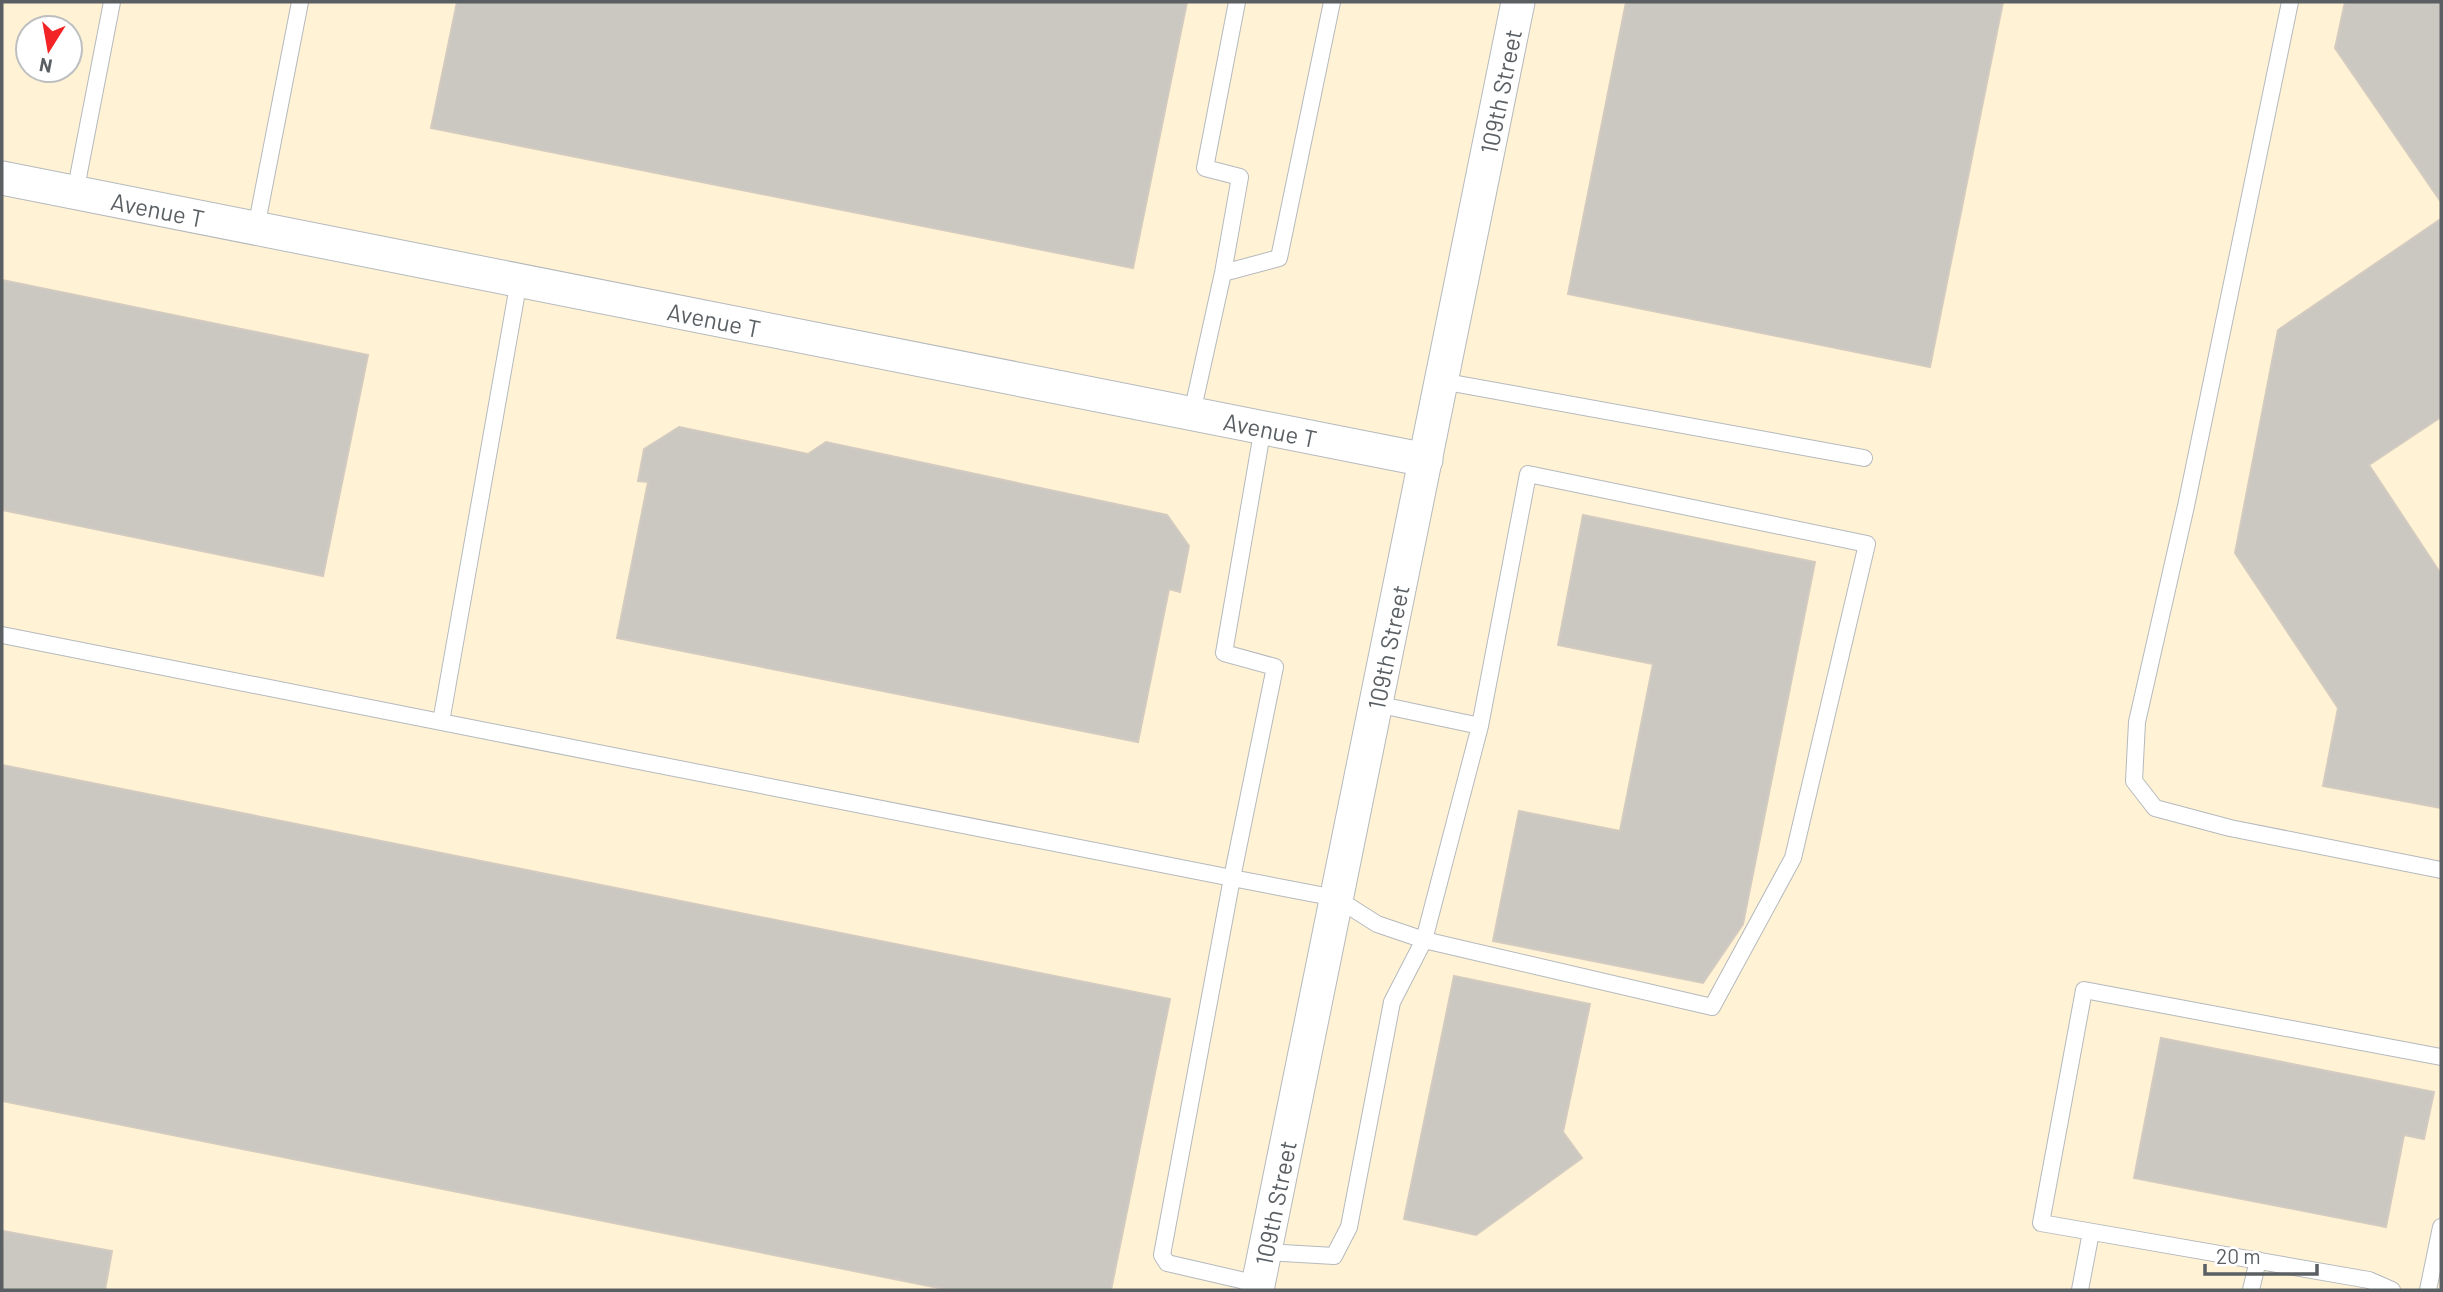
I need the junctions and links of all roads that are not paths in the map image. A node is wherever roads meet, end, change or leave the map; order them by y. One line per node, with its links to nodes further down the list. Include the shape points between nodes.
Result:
1 (112, 2): 8 (lane)
2 (300, 2): 9 (lane)
3 (1237, 2): 10 (lane, via 1205,168 1240,177)
4 (1332, 2): 10 (lane, via 1279,258)
5 (1518, 2): 12 (street, 109th Street)
6 (2290, 2): 21 (lane, via 2137,722 2134,781 2155,808 2230,828)
7 (2, 178): 8 (street, Avenue T)
8 (75, 193): 9 (street, Avenue T)
9 (256, 229): 11 (street, Avenue T)
10 (1223, 273): 13 (lane)
11 (519, 280): 13 (street, Avenue T); 19 (lane)
12 (1441, 381): 15 (lane); 16 (street, 109th Street)
13 (1192, 413): 14 (street, Avenue T)
14 (1263, 427): 16 (street, Avenue T); 22 (lane, via 1224,653 1275,667)
15 (1864, 458)
16 (1426, 460): 18 (street, 109th Street)
17 (2, 635): 19 (lane)
18 (1376, 704): 20 (lane); 23 (street, 109th Street)
19 (441, 722): 22 (lane)
20 (1480, 726): 24 (lane); 24 (lane, via 1528,474 1867,544 1793,858 1712,1007)
21 (2441, 870)
22 (1232, 878): 23 (lane); 31 (lane, via 1162,1255 1167,1263)
23 (1336, 898): 24 (lane, via 1377,924); 28 (street, 109th Street)
24 (1424, 940): 28 (lane, via 1392,1002 1349,1227 1334,1255)
25 (2441, 1057): 27 (lane, via 2084,990 2041,1223)
26 (2441, 1227): 36 (lane)
27 (2091, 1232): 29 (lane); 32 (lane)
28 (1264, 1252): 31 (street, 109th Street)
29 (2258, 1261): 30 (lane); 33 (lane)
30 (2333, 1273): 34 (lane); 35 (lane)
31 (1257, 1287)
32 (2080, 1290)
33 (2250, 1290)
34 (2329, 1290)
35 (2392, 1290)
36 (2427, 1290)

